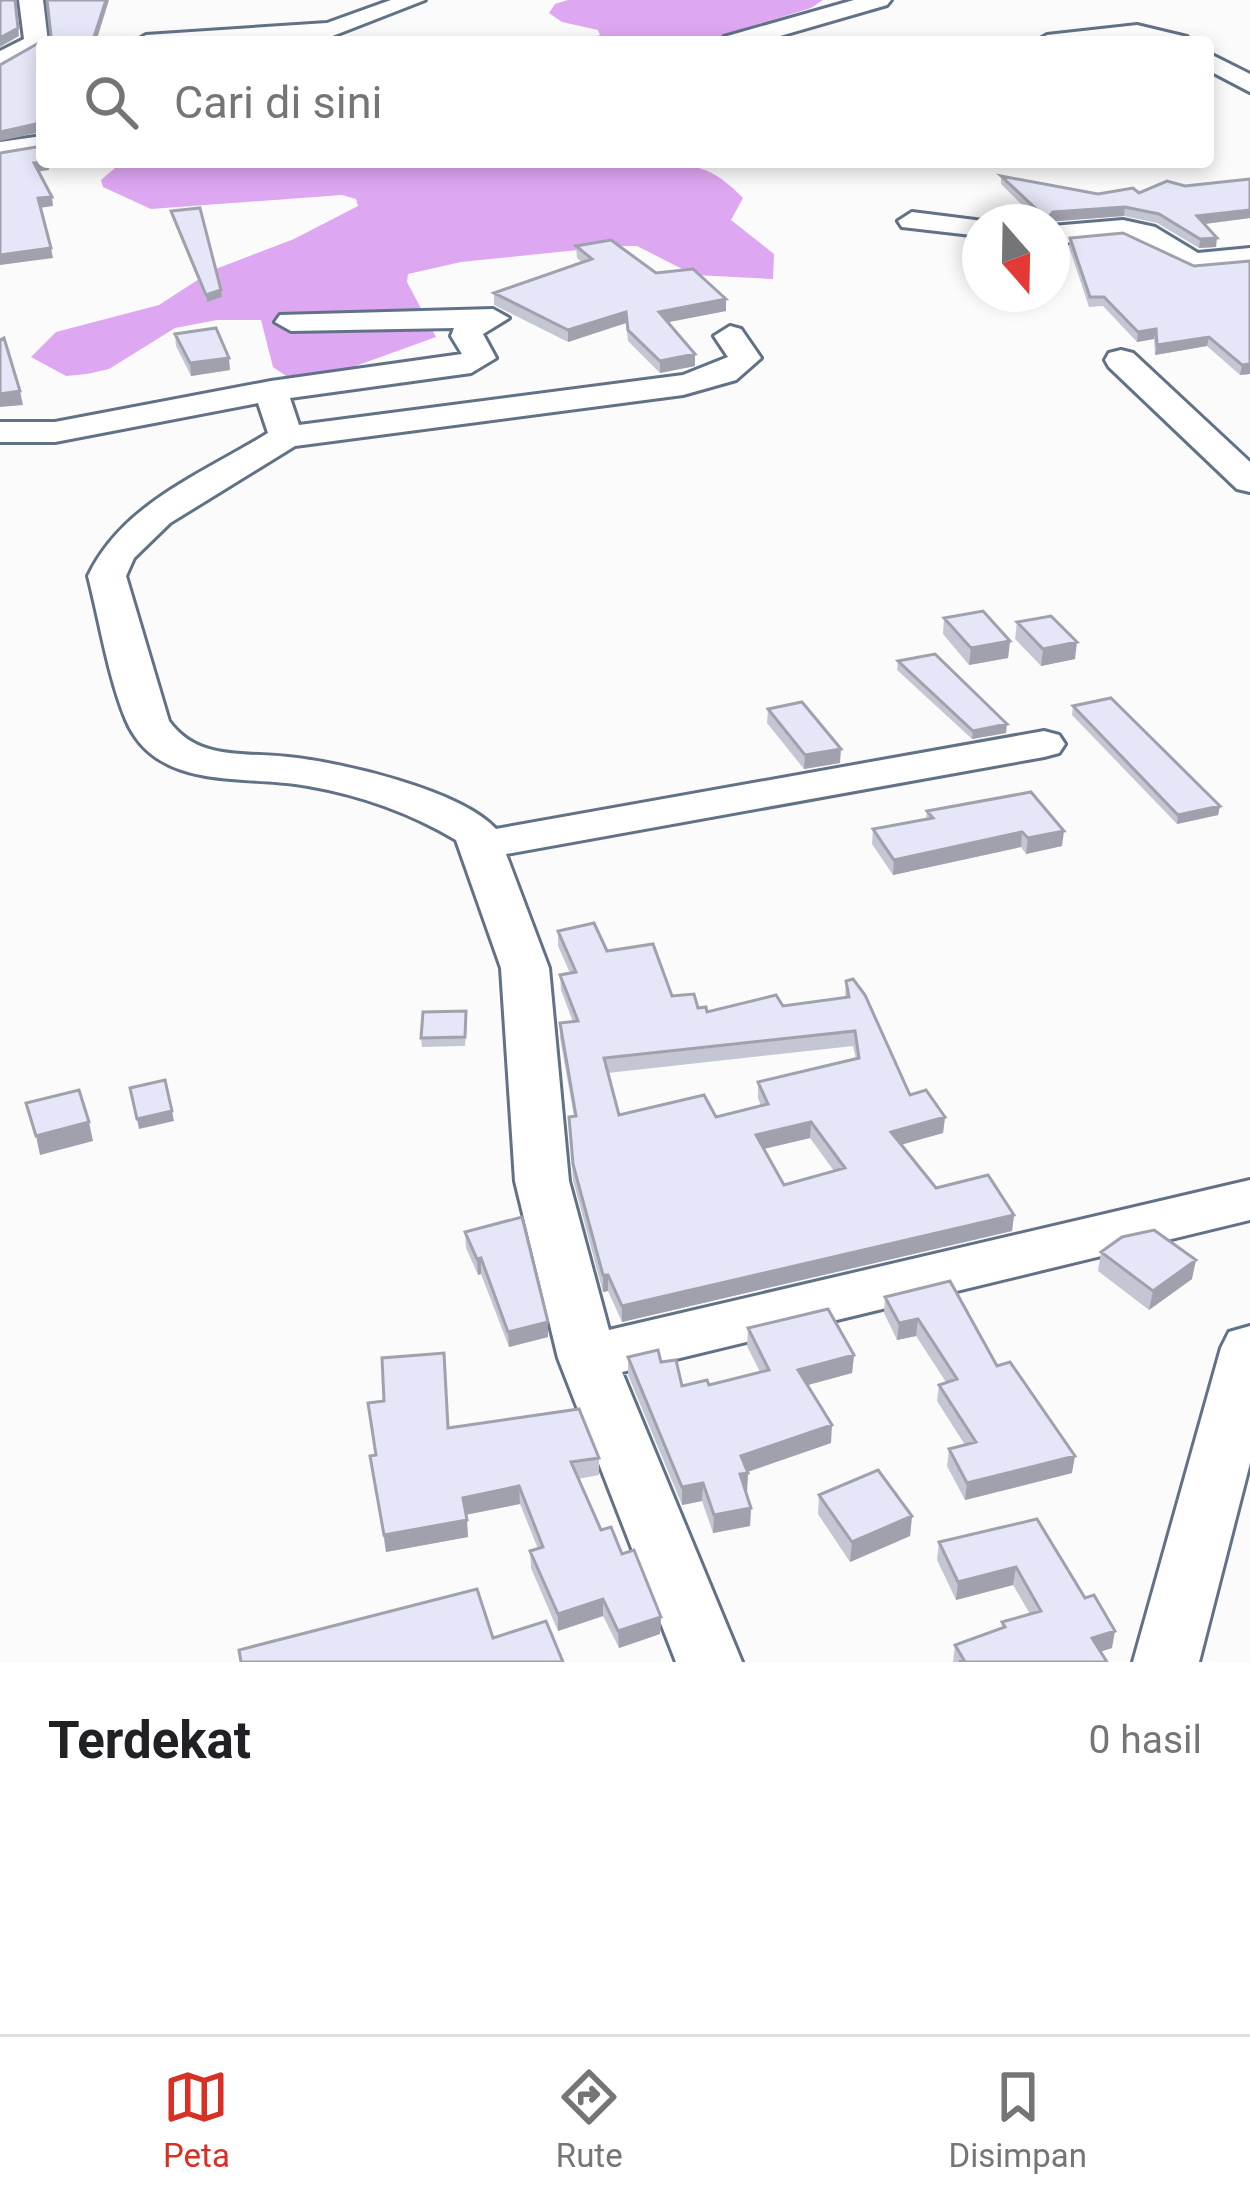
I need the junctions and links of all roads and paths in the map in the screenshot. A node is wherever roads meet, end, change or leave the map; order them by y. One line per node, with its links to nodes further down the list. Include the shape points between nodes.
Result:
1 (31, 0): 4 (street)
2 (413, 0): 5 (street, via 331,30)
3 (879, 0): 6 (street)
4 (38, 36)
5 (249, 36)
6 (754, 36)
7 (1101, 36): 8 (street)
8 (1153, 36)
9 (36, 40): 12 (street)
10 (1214, 62): 13 (street)
11 (36, 63): 12 (street)
12 (0, 66)
13 (1250, 83)
14 (36, 146): 15 (street)
15 (0, 149)
16 (911, 221): 17 (street)
17 (962, 225)
18 (1070, 233): 19 (street, via 1145,233 1192,262)
19 (1250, 257)
20 (291, 322): 23 (street, via 493,318 469,328 480,358 471,363)
21 (730, 336): 25 (street, via 742,364 683,385)
22 (1121, 360): 26 (street)
23 (271, 391): 24 (street, via 55,432); 25 (street)
24 (0, 432)
25 (286, 437): 28 (street, via 134,532 110,565 148,722 157,740 183,757 302,772 416,802 476,833)
26 (1250, 481)
27 (1044, 743): 28 (street)
28 (482, 845): 31 (street, via 525,968 542,1181)
29 (1250, 1200): 31 (street)
30 (1250, 1348): 33 (street)
31 (587, 1358): 32 (street)
32 (709, 1662)
33 (1166, 1662)

